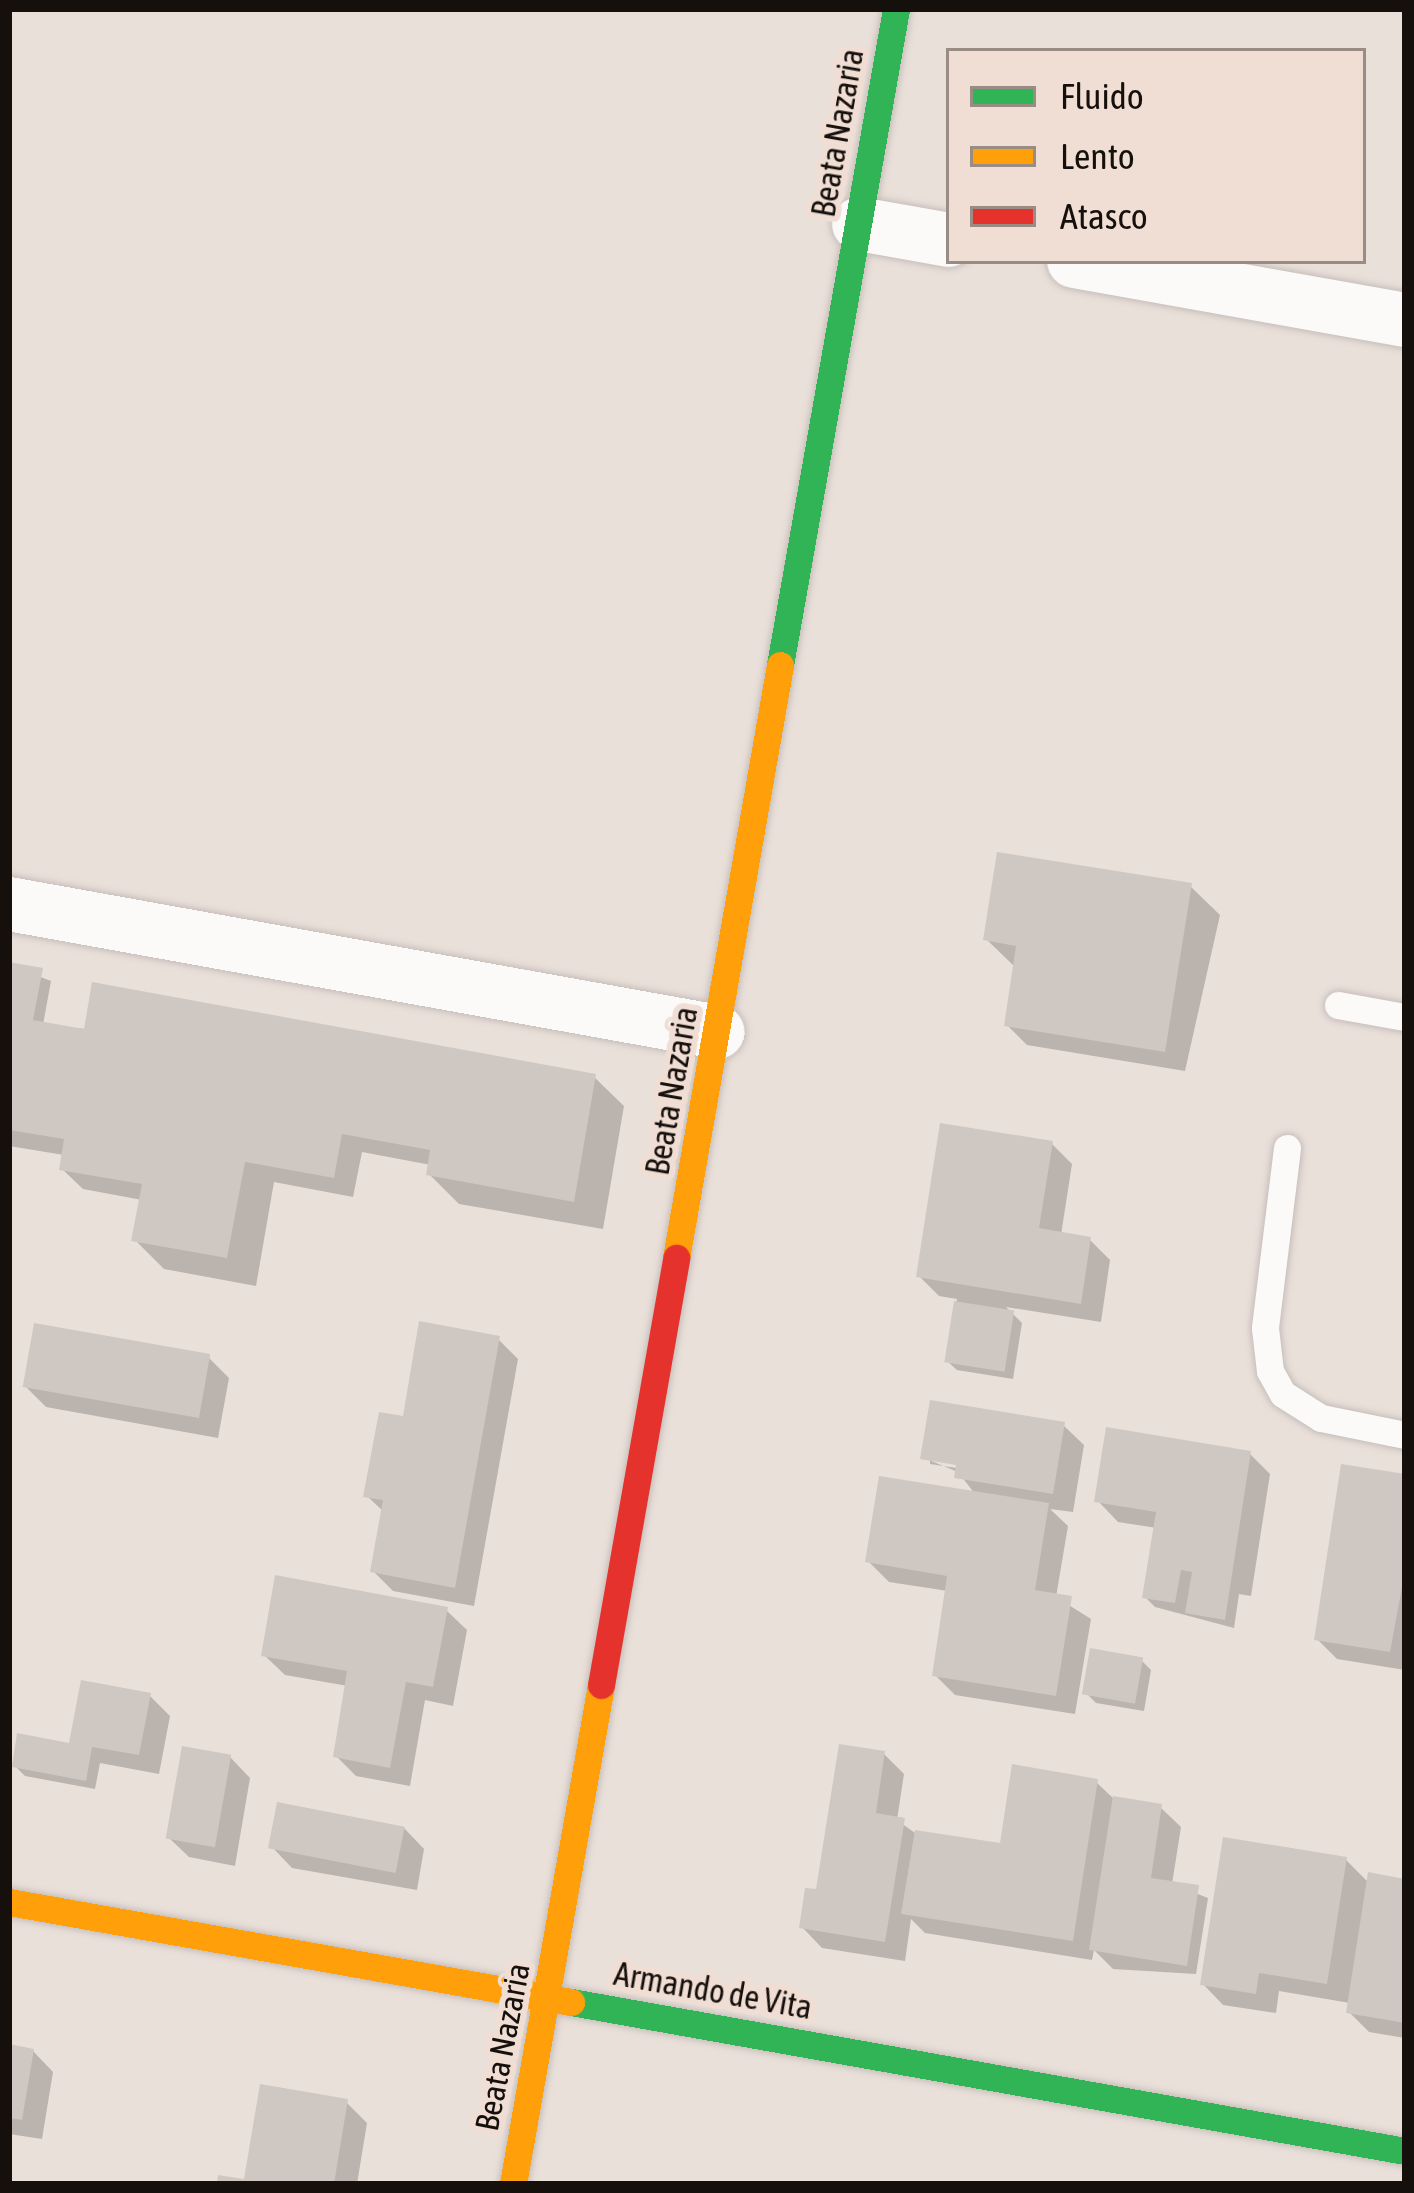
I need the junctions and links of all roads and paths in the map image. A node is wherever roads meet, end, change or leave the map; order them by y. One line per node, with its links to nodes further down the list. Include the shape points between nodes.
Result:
1 (896, 9): 2 (main road, Beata Nazaria)
2 (859, 224): 3 (street); 9 (main road, Beata Nazaria)
3 (946, 239)
4 (1091, 264): 5 (street)
5 (1405, 320)
6 (9, 904): 9 (street)
7 (1338, 1005): 8 (lane)
8 (1405, 1017)
9 (718, 1032): 13 (main road, Beata Nazaria)
10 (1286, 1148): 11 (lane, via 1265,1328 1270,1370 1283,1394 1321,1418)
11 (1405, 1435)
12 (9, 1902): 13 (main road, Armando de Vita)
13 (549, 1998): 14 (main road, Armando de Vita); 15 (main road, Beata Nazaria)
14 (1405, 2151)
15 (513, 2184)

